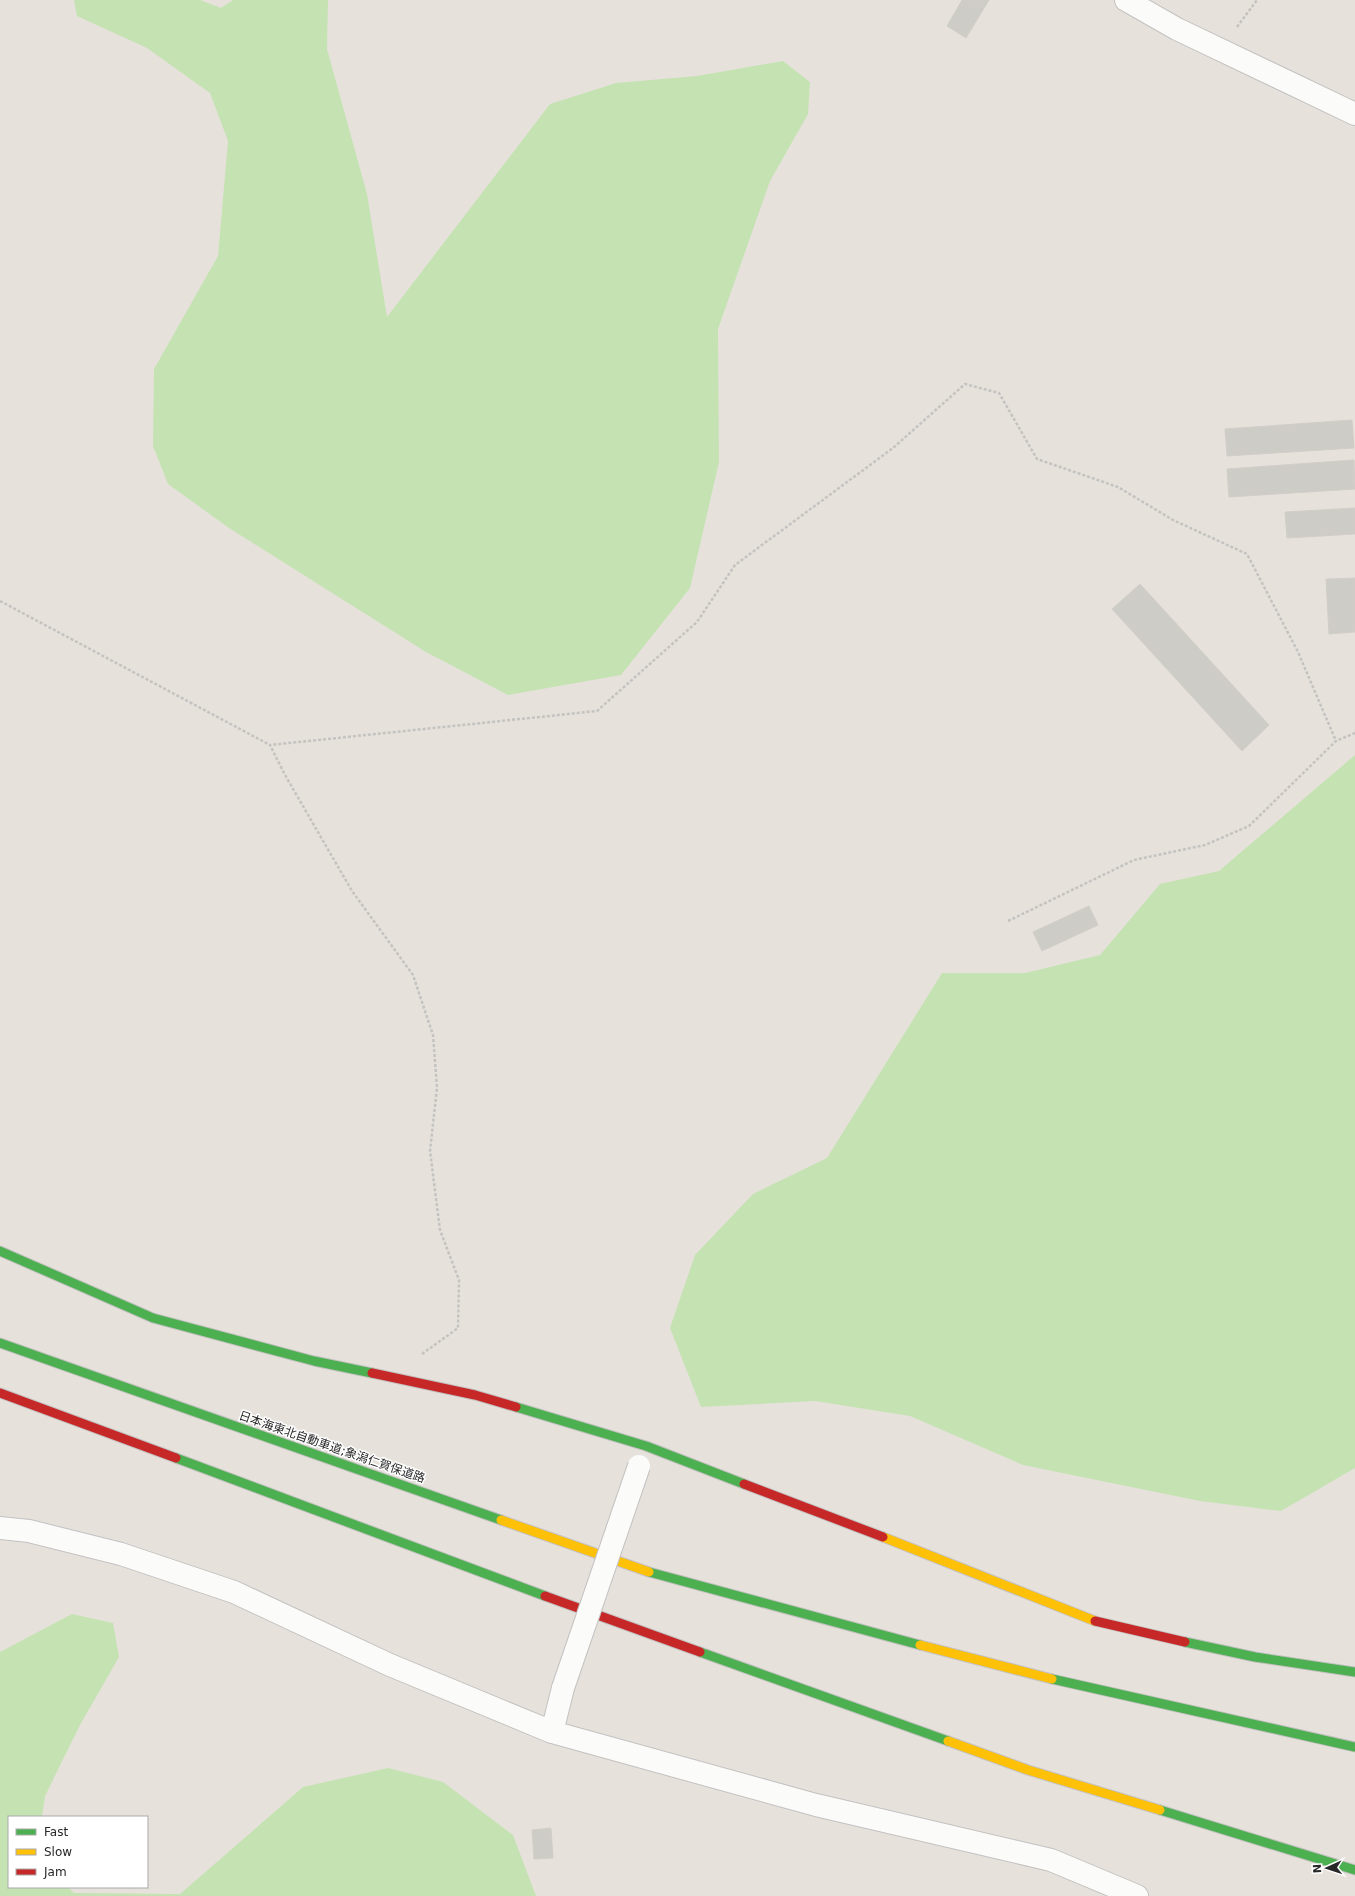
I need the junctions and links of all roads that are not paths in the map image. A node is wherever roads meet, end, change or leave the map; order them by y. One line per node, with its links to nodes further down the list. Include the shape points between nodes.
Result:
1 (1126, 0): 2 (street, via 1177,30)
2 (1355, 114)
3 (0, 1251): 6 (main road, via 153,1318 314,1361 475,1395)
4 (0, 1344): 10 (main road, 日本海東北自動車道;象潟仁賀保道路, via 656,1574 1025,1673)
5 (0, 1392): 11 (main road, via 632,1628 1028,1770)
6 (643, 1456): 8 (main road, via 972,1570 1099,1623 1255,1657); 9 (street, bridge, via 563,1688)
7 (0, 1528): 9 (street, via 29,1531 122,1554 234,1592 390,1665)
8 (1355, 1672)
9 (552, 1732): 12 (street, via 816,1805 1051,1860)
10 (1355, 1747)
11 (1355, 1870)
12 (1137, 1896)

